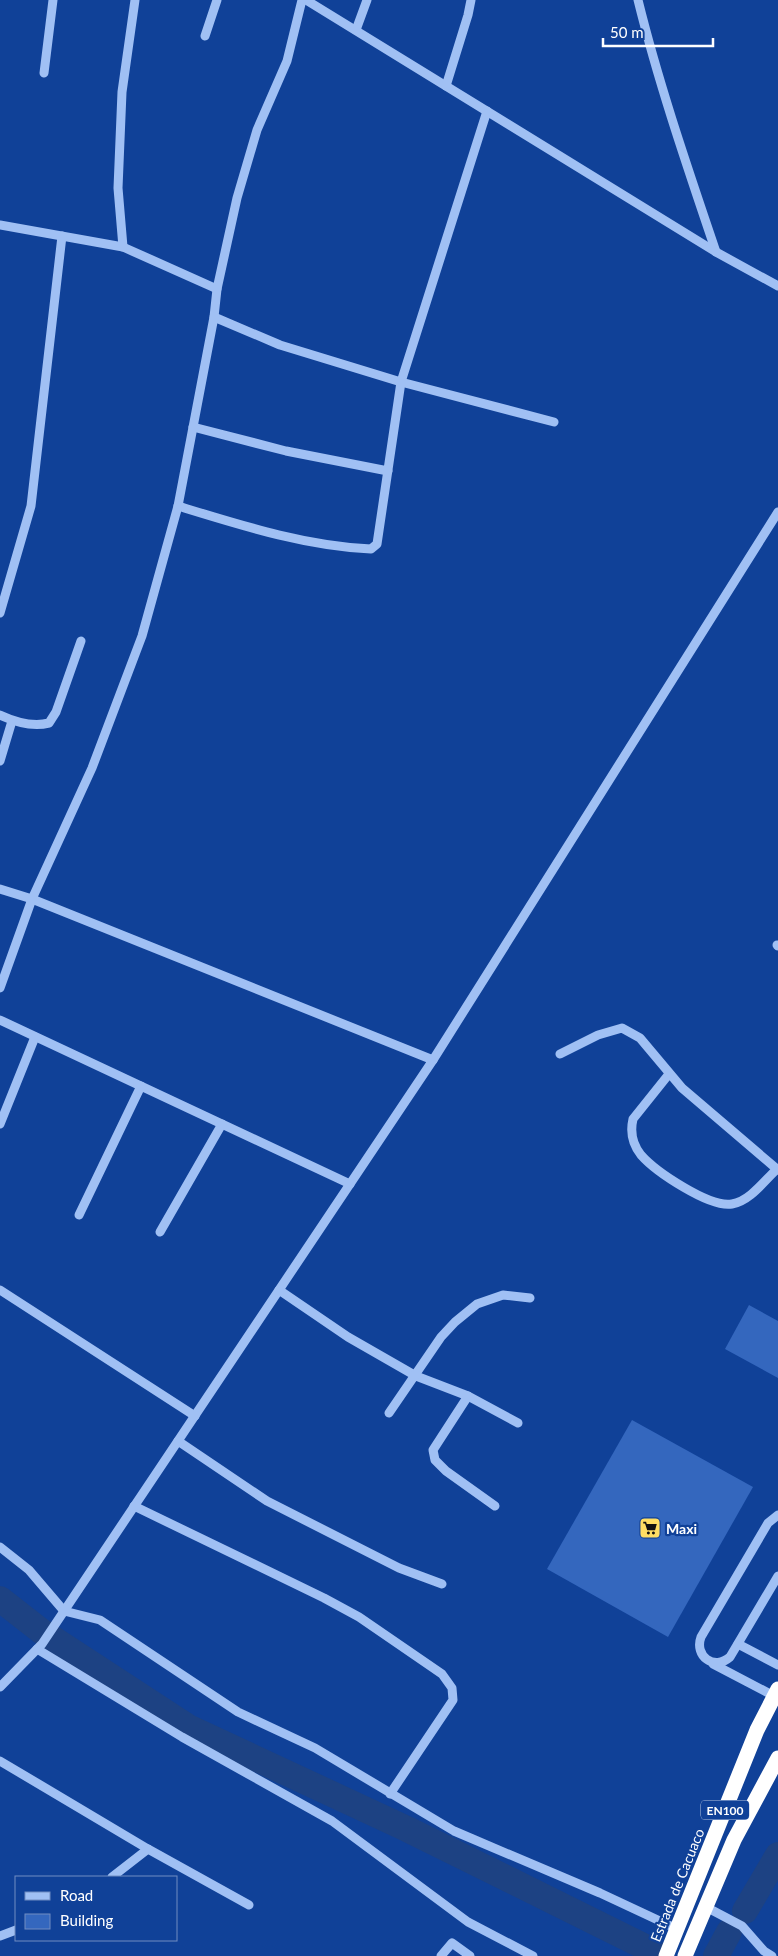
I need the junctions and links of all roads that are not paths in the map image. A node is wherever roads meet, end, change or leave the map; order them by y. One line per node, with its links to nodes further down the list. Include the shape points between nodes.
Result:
1 (53, 0): 10 (street)
2 (135, 0): 15 (street, via 122,92 118,188)
3 (217, 0): 9 (street)
4 (304, 0): 8 (street); 18 (street, via 287,61 255,138 237,198)
5 (367, 0): 8 (street)
6 (471, 0): 11 (street)
7 (638, 0): 16 (street)
8 (356, 30): 11 (street)
9 (205, 36)
10 (44, 73)
11 (446, 86): 12 (street)
12 (487, 111): 16 (street); 20 (street)
13 (0, 225): 14 (street)
14 (62, 236): 15 (street); 26 (street, via 31,506)
15 (123, 247): 18 (street)
16 (716, 252): 17 (street)
17 (778, 286)
18 (217, 289): 19 (street)
19 (214, 317): 20 (street, via 280,345); 22 (street)
20 (401, 382): 21 (street); 23 (street)
21 (554, 422)
22 (193, 427): 23 (street, via 286,451); 24 (street)
23 (388, 471): 24 (street, via 381,527 377,544 371,549 324,544 250,528)
24 (178, 506): 32 (street, via 142,636 92,768)
25 (778, 512): 37 (street)
26 (0, 613)
27 (81, 641): 29 (street, via 56,712 49,723 39,725)
28 (0, 715): 29 (street)
29 (12, 721): 30 (street)
30 (0, 760)
31 (0, 889): 32 (street)
32 (32, 899): 33 (street); 37 (street)
33 (0, 988)
34 (0, 1020): 35 (street)
35 (35, 1037): 39 (street); 40 (street)
36 (560, 1054): 38 (street, via 598,1035 622,1028 640,1038)
37 (433, 1060): 43 (street)
38 (670, 1074): 42 (street, via 682,1088); 42 (street, via 633,1119 630,1128 642,1156 672,1180 713,1202 732,1204 750,1196)
39 (141, 1086): 41 (street); 44 (street)
40 (0, 1124)
41 (222, 1124): 43 (street); 45 (street)
42 (777, 1169)
43 (350, 1184): 47 (street)
44 (79, 1215)
45 (160, 1232)
46 (0, 1290): 52 (street)
47 (279, 1290): 49 (street, via 348,1337); 52 (street)
48 (530, 1298): 49 (street, via 503,1295 477,1304 441,1338)
49 (416, 1376): 50 (street); 51 (street)
50 (468, 1396): 53 (street); 56 (street, via 433,1450 436,1460 446,1470)
51 (389, 1413)
52 (194, 1416): 54 (street)
53 (518, 1423)
54 (178, 1442): 55 (street); 60 (street, via 267,1501 399,1568)
55 (134, 1506): 61 (street); 70 (street, via 359,1617 442,1674 452,1688 453,1700)
56 (495, 1506)
57 (778, 1515): 64 (street, via 768,1523 701,1637 700,1650)
58 (0, 1547): 61 (street, via 29,1570)
59 (778, 1576): 62 (street)
60 (442, 1584)
61 (64, 1610): 63 (street); 70 (street, via 100,1620 238,1712 315,1748)
62 (738, 1644): 64 (street, via 725,1660 717,1663); 65 (street)
63 (39, 1647): 66 (street); 80 (street, via 182,1737 332,1821 468,1922)
64 (708, 1661): 67 (street)
65 (778, 1665)
66 (0, 1687)
67 (776, 1693): 76 (highway, Estrada de Cacuaco / EN100, via 757,1730)
68 (778, 1758): 74 (highway, EN100, via 734,1840)
69 (0, 1762): 71 (street)
70 (390, 1794): 76 (street, via 454,1831 600,1892)
71 (148, 1849): 72 (street); 73 (street)
72 (113, 1876)
73 (249, 1905)
74 (706, 1906): 82 (highway, EN100); 83 (street, via 742,1926)
75 (15, 1930): 77 (street)
76 (676, 1931): 81 (highway, Estrada de Cacuaco / EN100)
77 (0, 1936)
78 (441, 1956): 79 (street, via 452,1943)
79 (470, 1956)
80 (533, 1956)
81 (666, 1956)
82 (685, 1956)
83 (772, 1956)

